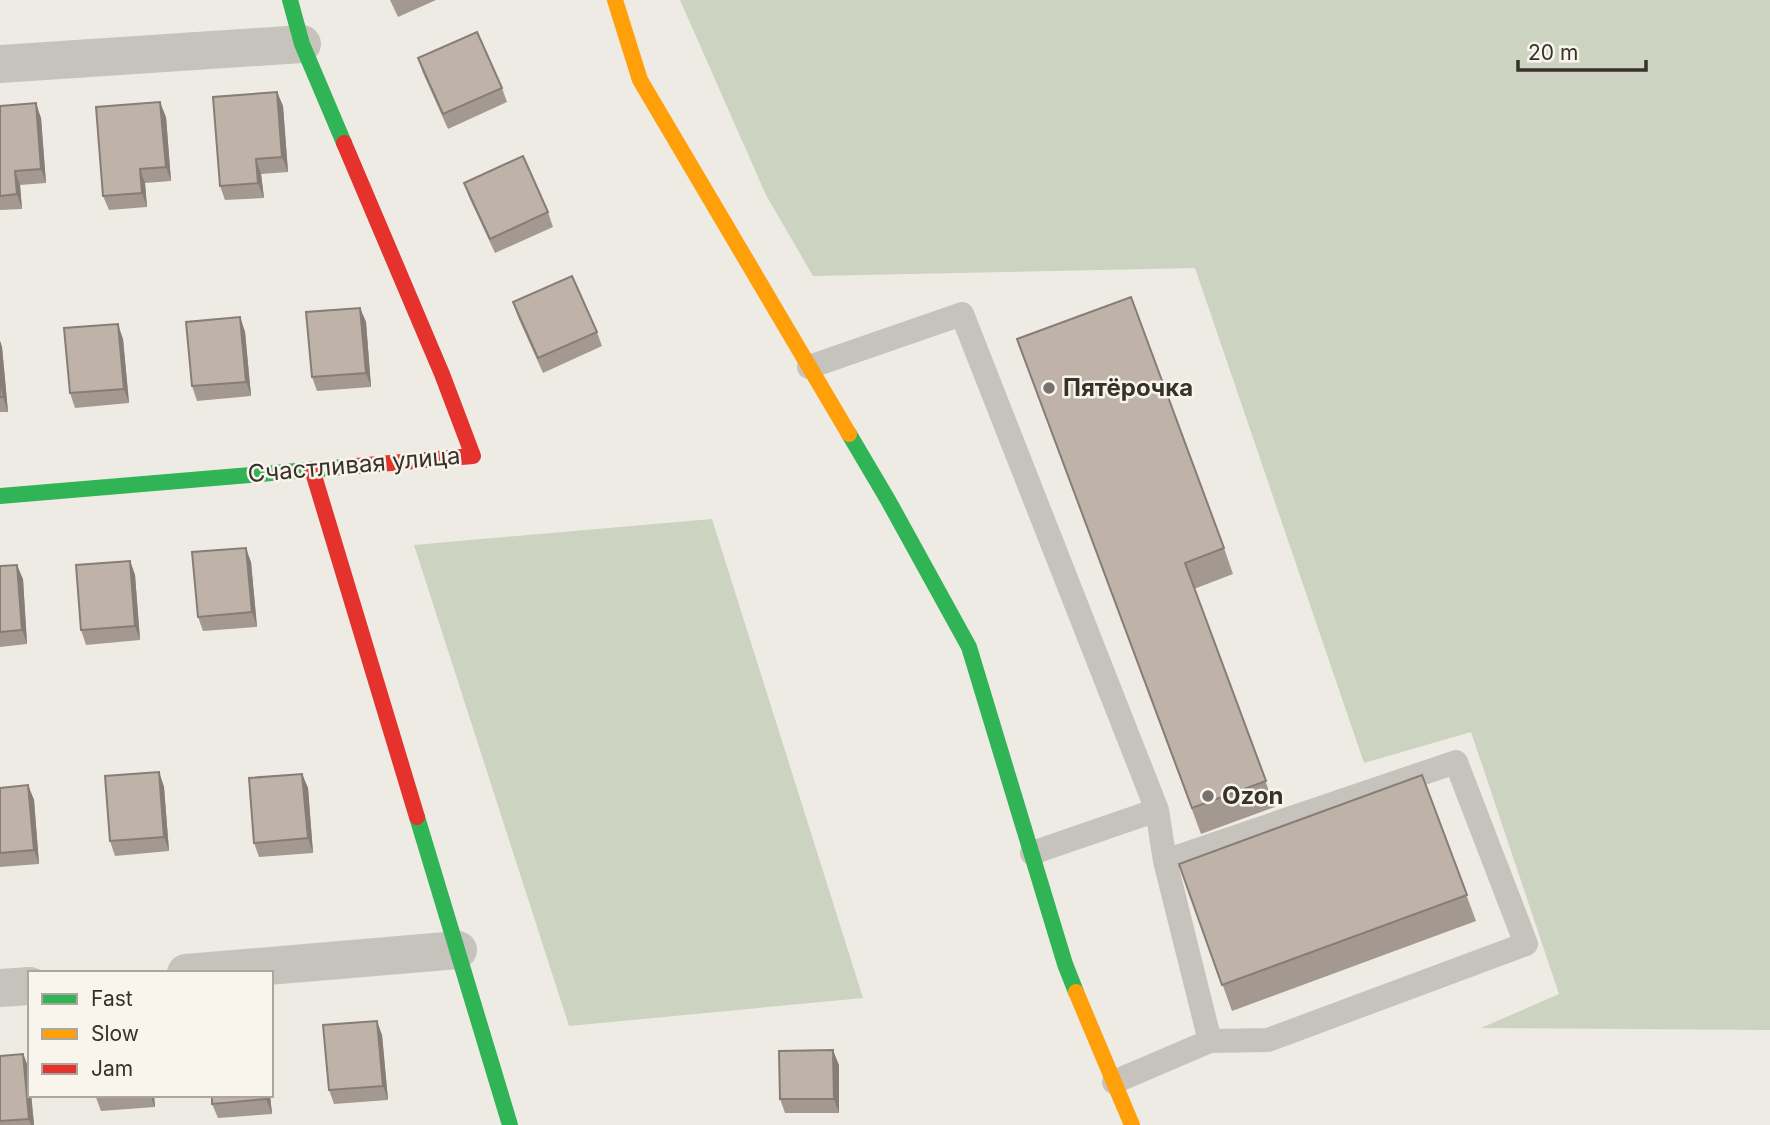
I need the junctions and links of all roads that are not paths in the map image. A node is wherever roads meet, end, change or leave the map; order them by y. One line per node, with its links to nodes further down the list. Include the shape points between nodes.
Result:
1 (290, 0): 3 (street, Счастливая улица)
2 (615, 0): 5 (street, via 640,80)
3 (302, 44): 4 (street); 6 (street, Счастливая улица, via 473,456)
4 (0, 64)
5 (809, 367): 8 (lane, via 962,314); 9 (street, via 969,647)
6 (312, 469): 7 (street, Счастливая улица); 11 (street)
7 (0, 496)
8 (1157, 810): 9 (lane); 10 (lane)
9 (1032, 853): 16 (street, via 1065,964)
10 (1165, 861): 15 (lane); 15 (lane, via 1456,762 1526,944 1268,1040)
11 (458, 950): 12 (street); 17 (street)
12 (210, 971)
13 (28, 986): 14 (street)
14 (0, 988)
15 (1210, 1041): 16 (lane)
16 (1114, 1082): 18 (street)
17 (510, 1125)
18 (1132, 1125)

